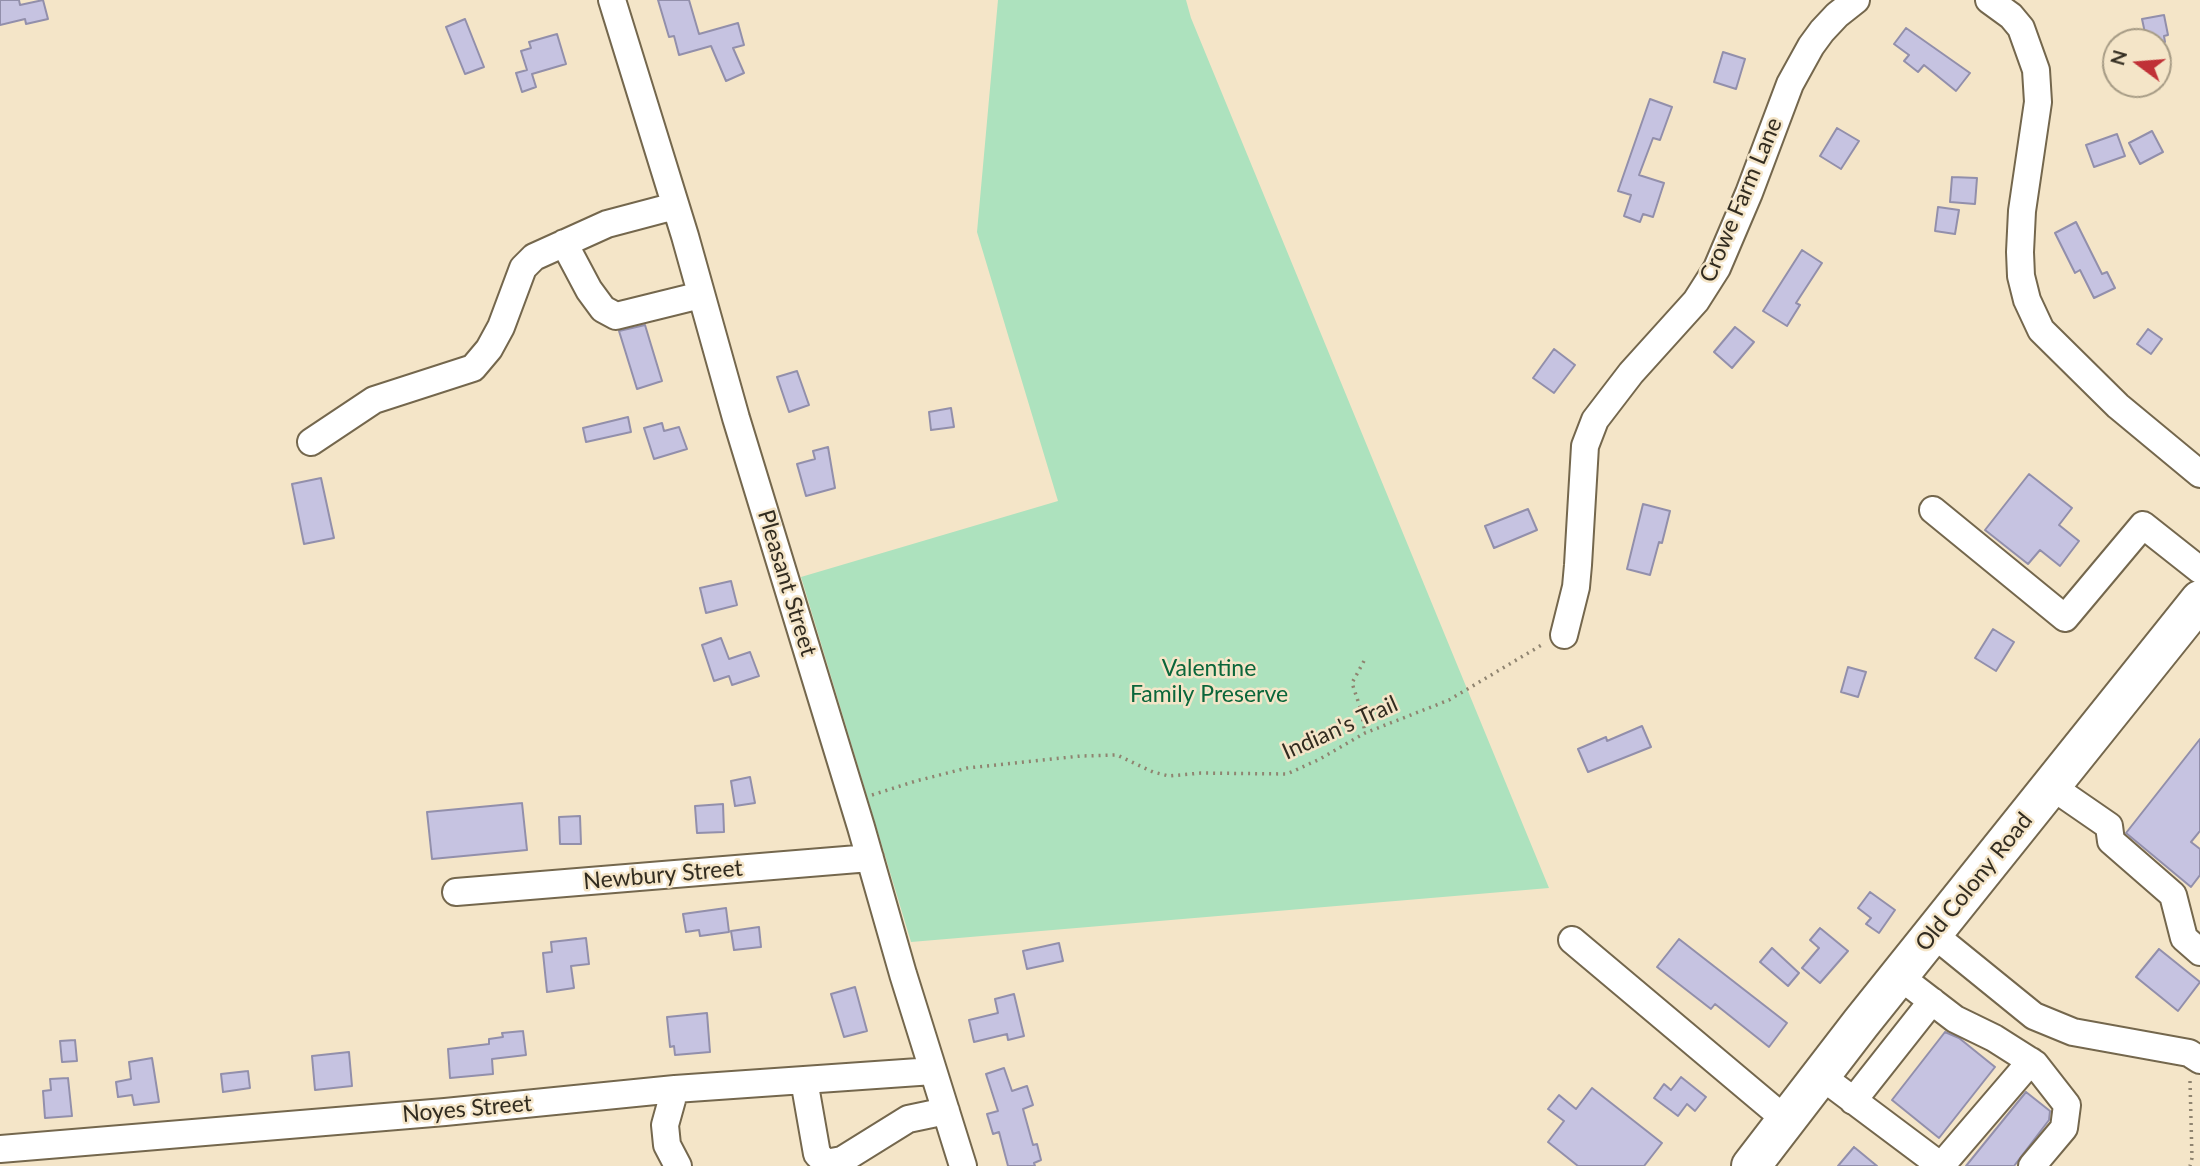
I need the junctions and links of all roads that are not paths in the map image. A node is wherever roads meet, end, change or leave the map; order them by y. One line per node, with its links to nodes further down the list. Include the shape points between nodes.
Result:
1 (612, 0): 4 (street, Pleasant Street)
2 (1856, 0): 12 (street, Crowe Farm Lane, via 1822,31 1790,84 1717,268 1696,301 1595,420 1585,446 1576,587)
3 (1989, 0): 8 (street, via 2021,28 2036,71 2038,102 2020,252 2027,300 2041,330 2118,406)
4 (675, 206): 5 (street, via 607,224); 6 (street, Pleasant Street)
5 (564, 243): 6 (street, via 589,290 603,309 616,316); 7 (street, via 534,257 523,268 501,327 473,368 374,400)
6 (701, 295): 14 (street, Pleasant Street)
7 (311, 442)
8 (2200, 474)
9 (1933, 510): 10 (street, via 2065,618 2144,524)
10 (2200, 570)
11 (2200, 600): 13 (highway, Old Colony Road)
12 (1564, 635)
13 (2051, 786): 16 (highway, Old Colony Road); 18 (street, via 2109,826 2110,841 2173,895 2184,938)
14 (870, 858): 15 (street, Newbury Street); 23 (street, Pleasant Street)
15 (456, 892)
16 (1933, 933): 19 (highway, Old Colony Road); 21 (street, via 2034,1016 2073,1032)
17 (1572, 940): 29 (street)
18 (2200, 953)
19 (1899, 976): 20 (street); 24 (highway, Old Colony Road)
20 (1932, 1001): 22 (street); 27 (street)
21 (2195, 1057)
22 (2031, 1061): 34 (street); 35 (street, via 2067,1105 2064,1129)
23 (933, 1070): 25 (street, Noyes Street); 28 (street, Pleasant Street)
24 (1821, 1076): 27 (street); 29 (highway, Old Colony Road)
25 (804, 1080): 26 (street, Noyes Street); 28 (street, via 817,1154 826,1163 842,1160 908,1119)
26 (675, 1089): 30 (street, Noyes Street); 31 (street, via 665,1125 667,1145)
27 (1853, 1101): 34 (street)
28 (946, 1111): 32 (street, Pleasant Street)
29 (1786, 1120): 33 (highway, Old Colony Road)
30 (0, 1149)
31 (678, 1166)
32 (963, 1166)
33 (1751, 1166)
34 (1941, 1166)
35 (2032, 1166)

